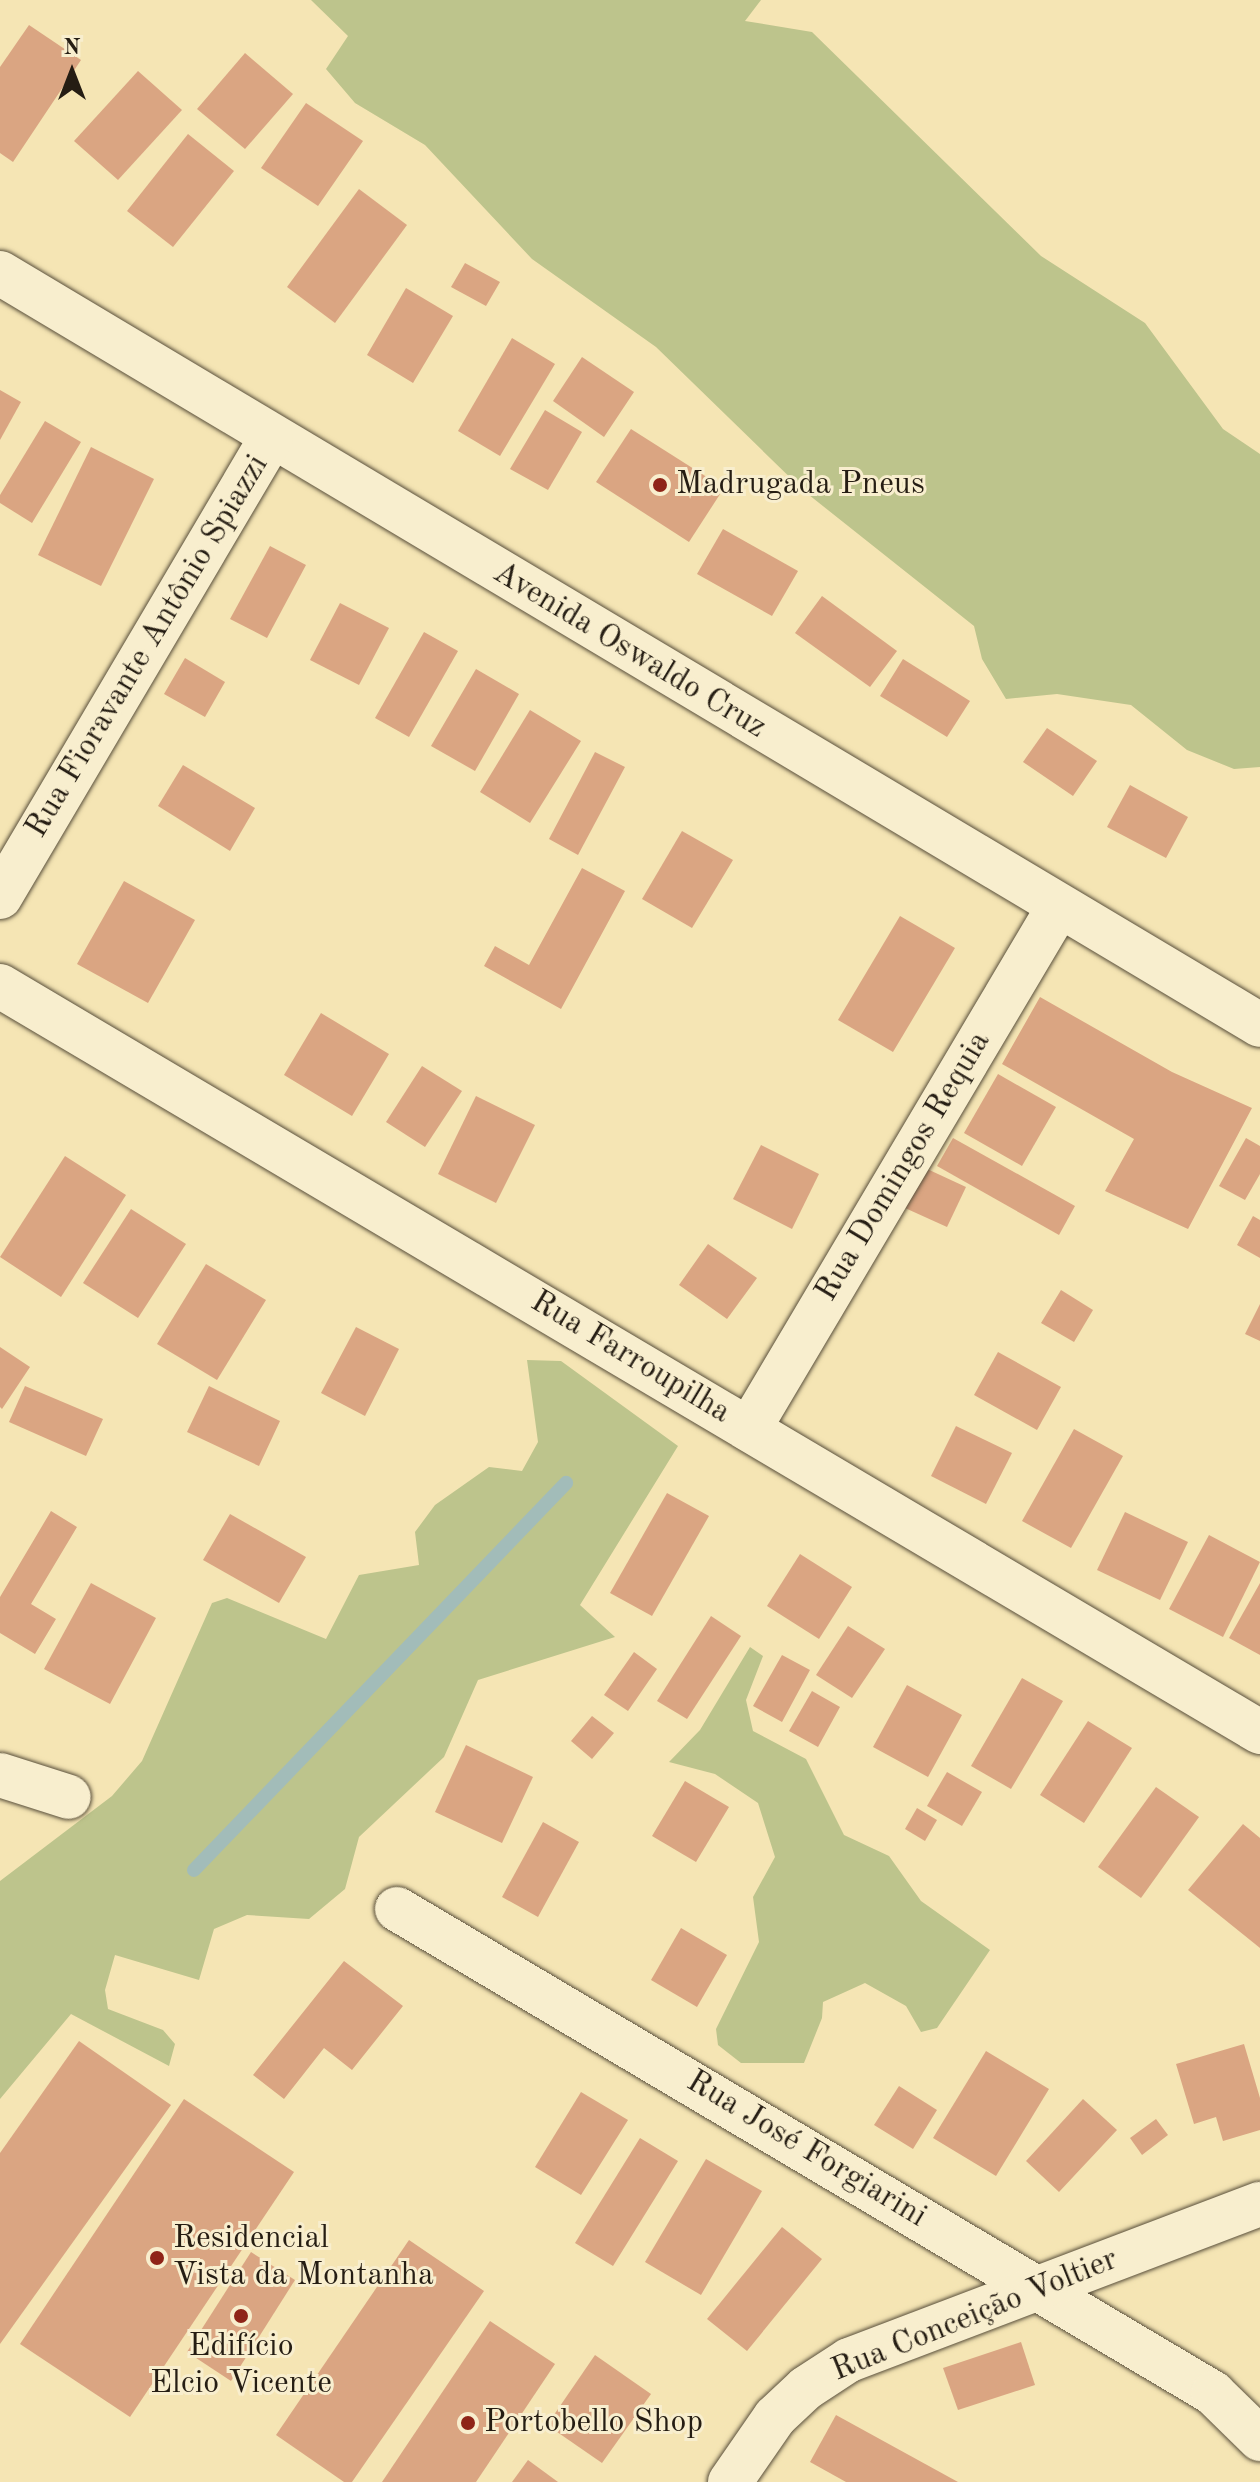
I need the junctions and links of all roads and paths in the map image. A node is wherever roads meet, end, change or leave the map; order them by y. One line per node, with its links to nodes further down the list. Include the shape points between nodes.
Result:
1 (0, 273): 2 (street, Avenida Oswaldo Cruz)
2 (271, 438): 3 (street, Rua Fioravante Antônio Spiazzi); 4 (street, Avenida Oswaldo Cruz)
3 (0, 897)
4 (1059, 906): 6 (street, Avenida Oswaldo Cruz); 7 (street, Rua Domingos Requia)
5 (0, 986): 7 (street, Rua Farroupilha)
6 (1260, 1025)
7 (749, 1429): 8 (street, Rua Farroupilha)
8 (1260, 1732)
9 (0, 1775): 10 (street)
10 (69, 1797)
11 (397, 1909): 13 (street, Rua José Forgiarini)
12 (1260, 2204): 13 (street, Rua Conceição Voltier)
13 (1039, 2288): 14 (street, Rua José Forgiarini, via 1213,2393); 15 (street, Rua Conceição Voltier, via 838,2367 775,2417)
14 (1260, 2439)
15 (730, 2482)

